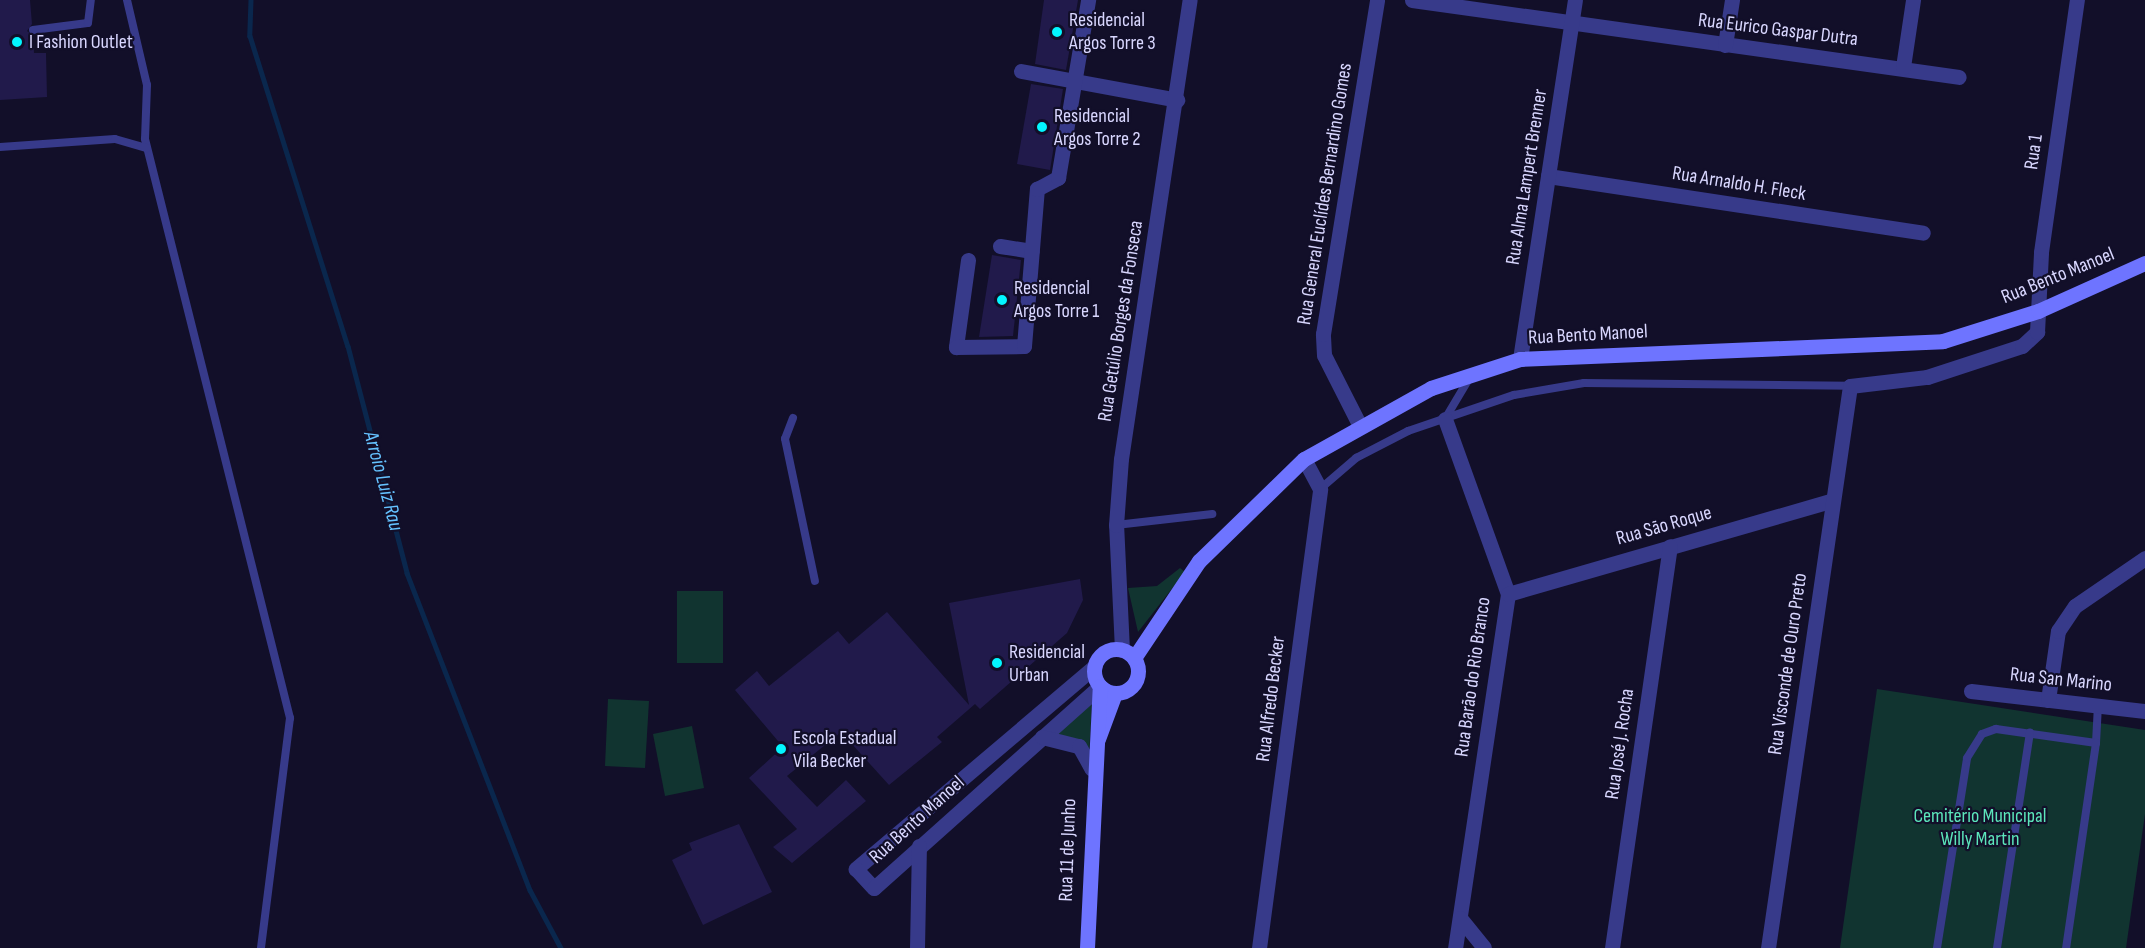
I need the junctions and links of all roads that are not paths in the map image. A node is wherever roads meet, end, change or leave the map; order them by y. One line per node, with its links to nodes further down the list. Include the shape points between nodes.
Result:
1 (91, 0): 12 (lane, via 88,23)
2 (128, 0): 20 (lane, via 147,85)
3 (1088, 0): 17 (street)
4 (1190, 0): 18 (street, Rua Getúlio Borges da Fonseca)
5 (1377, 0): 33 (street, Rua General Euclídes Bernardino Gomes, via 1323,334 1324,355)
6 (1412, 0): 11 (street, Rua Eurico Gaspar Dutra)
7 (1575, 0): 11 (street, Rua Alma Lampert Brenner)
8 (1732, 0): 13 (street)
9 (1913, 0): 14 (street)
10 (2077, 0): 27 (street, Rua 1)
11 (1572, 24): 13 (street, Rua Eurico Gaspar Dutra); 21 (street, Rua Alma Lampert Brenner)
12 (33, 30)
13 (1725, 45): 14 (street, Rua Eurico Gaspar Dutra)
14 (1903, 67): 16 (street, Rua Eurico Gaspar Dutra)
15 (1021, 71): 17 (street)
16 (1959, 77)
17 (1076, 81): 18 (street); 24 (street, via 1058,178 1037,189)
18 (1177, 99): 38 (street, Rua Getúlio Borges da Fonseca, via 1120,459)
19 (0, 147): 20 (lane, via 115,139)
20 (147, 148): 58 (lane, via 290,718)
21 (1548, 176): 22 (street, Rua Arnaldo H. Fleck); 28 (street, Rua Alma Lampert Brenner)
22 (1923, 234)
23 (1000, 246): 24 (street)
24 (1032, 250): 25 (street, via 1024,346 956,347)
25 (968, 260)
26 (2145, 262): 27 (main road, Rua Bento Manoel)
27 (2038, 311): 28 (main road, Rua Bento Manoel, via 1943,341 1883,348 1598,352); 30 (street, Rua 1, via 2037,332 2022,346 1927,377)
28 (1520, 360): 29 (main road, Rua Bento Manoel)
29 (1471, 376): 32 (lane); 33 (main road, Rua Bento Manoel)
30 (1850, 386): 32 (lane, via 1584,383 1514,395); 36 (street, Rua Visconde de Ouro Preto)
31 (792, 418): 41 (lane, via 785,439)
32 (1445, 419): 35 (lane, via 1408,431 1356,458); 42 (street, Rua Barão do Rio Branco)
33 (1359, 424): 34 (main road, Rua Bento Manoel)
34 (1304, 459): 35 (street); 43 (main road, Rua Bento Manoel, via 1199,561)
35 (1320, 489): 61 (street, Rua Alfredo Becker)
36 (1833, 500): 39 (street, Rua São Roque); 65 (street, Rua Visconde de Ouro Preto)
37 (1212, 514): 38 (lane)
38 (1116, 525): 43 (street, Rua Getúlio Borges da Fonseca)
39 (1670, 546): 42 (street, Rua São Roque); 64 (street, Rua José J. Rocha)
40 (2145, 558): 48 (street, via 2075,606 2058,632)
41 (814, 581)
42 (1508, 594): 57 (street, Rua Barão do Rio Branco)
43 (1128, 654): 44 (main road, via 1102,654); 47 (main road, via 1137,679)
44 (1095, 666): 45 (main road); 56 (street, Rua Bento Manoel, via 856,869 874,888)
45 (1100, 686): 47 (main road); 52 (street, Rua Bento Manoel); 54 (main road, Rua 11 de Junho)
46 (1971, 691): 48 (street, Rua San Marino)
47 (1115, 693): 54 (main road, Rua 11 de Junho)
48 (2048, 700): 49 (street, Rua San Marino)
49 (2098, 705): 50 (street, Rua San Marino); 53 (lane)
50 (2145, 711)
51 (2030, 733): 53 (lane); 66 (lane, via 1996,729 1973,744); 67 (lane)
52 (1042, 737): 55 (street, via 1079,746); 56 (street, Rua Bento Manoel)
53 (2096, 743): 68 (lane)
54 (1093, 753): 55 (main road, Rua 11 de Junho)
55 (1092, 769): 60 (main road, Rua 11 de Junho)
56 (919, 846): 59 (street)
57 (1460, 918): 62 (street, Rua Barão do Rio Branco); 63 (street)
58 (261, 948)
59 (917, 948)
60 (1087, 948)
61 (1259, 948)
62 (1455, 948)
63 (1484, 948)
64 (1612, 948)
65 (1768, 948)
66 (1937, 948)
67 (1997, 948)
68 (2066, 948)

